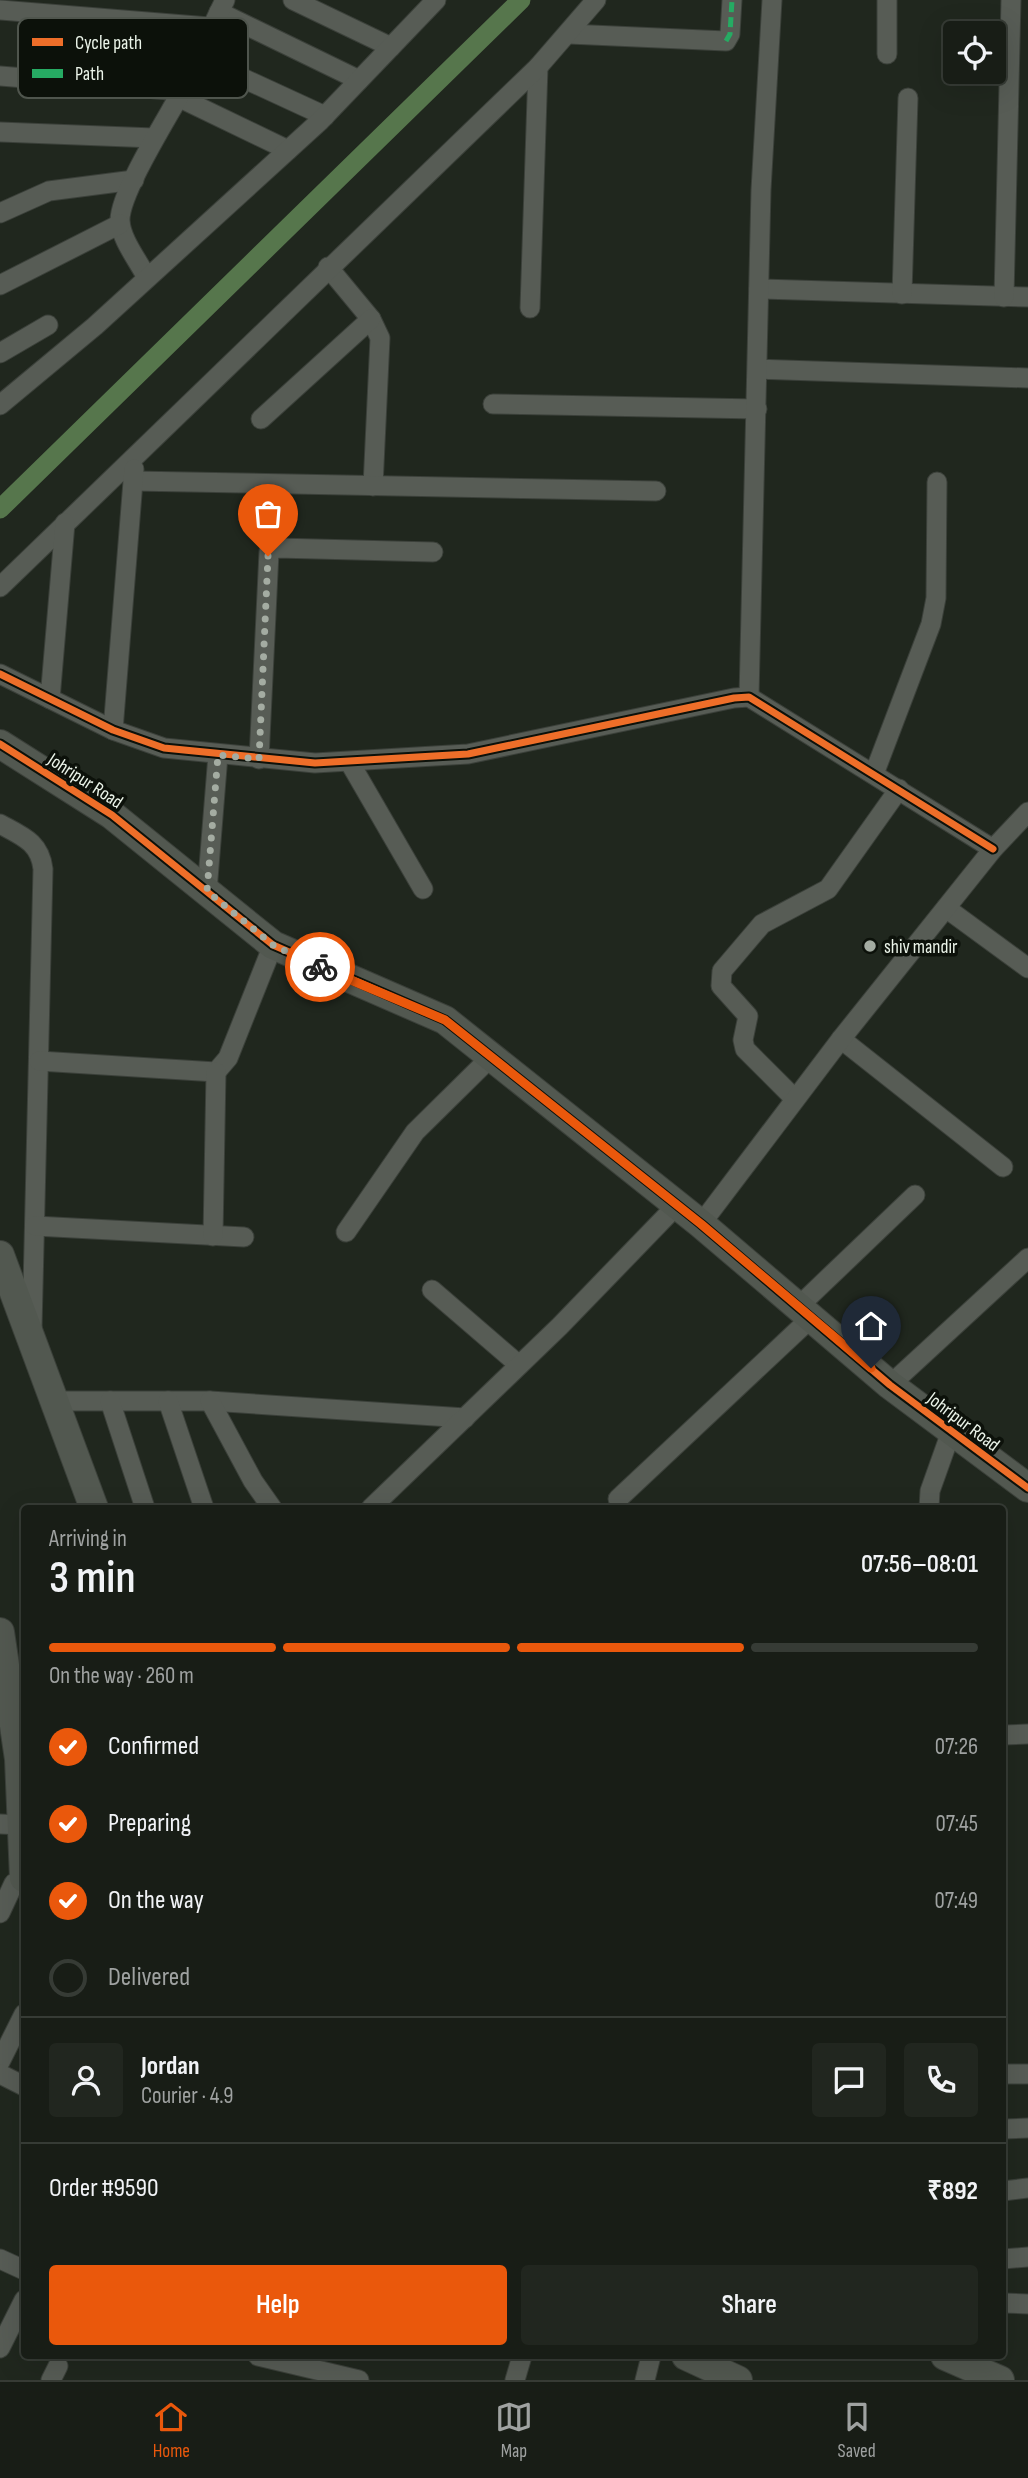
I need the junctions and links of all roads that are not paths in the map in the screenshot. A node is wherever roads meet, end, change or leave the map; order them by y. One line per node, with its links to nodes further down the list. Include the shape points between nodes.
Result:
1 (293, 0): 12 (street)
2 (436, 0): 12 (street)
3 (596, 0): 11 (street)
4 (732, 0): 11 (street, via 726,41)
5 (772, 0): 32 (street)
6 (887, 0): 13 (street)
7 (1010, 0): 34 (street)
8 (0, 10): 9 (street)
9 (218, 13)
10 (248, 27): 17 (street)
11 (569, 34): 14 (street)
12 (391, 47): 17 (street)
13 (887, 54)
14 (538, 67): 29 (street); 36 (street)
15 (0, 75): 16 (street)
16 (18, 77)
17 (359, 80): 22 (street)
18 (248, 81): 22 (street)
19 (178, 98): 24 (street)
20 (188, 98): 25 (street)
21 (908, 98): 33 (street)
22 (325, 116): 25 (street)
23 (0, 132): 24 (street)
24 (154, 138): 26 (street)
25 (288, 150): 30 (street)
26 (134, 180): 27 (street, via 49,191); 28 (street)
27 (0, 213)
28 (120, 224): 30 (street); 31 (street)
29 (328, 267): 37 (street); 46 (street)
30 (147, 278): 43 (street)
31 (0, 285)
32 (759, 289): 33 (street); 40 (street)
33 (902, 294): 34 (street)
34 (1004, 297): 35 (street)
35 (1028, 297)
36 (530, 308)
37 (372, 319): 45 (street); 49 (street, via 380,348)
38 (48, 325): 39 (street)
39 (0, 353)
40 (758, 369): 41 (street); 44 (street)
41 (1028, 378)
42 (493, 404): 44 (street)
43 (0, 405)
44 (757, 410): 55 (street)
45 (261, 419)
46 (135, 454): 47 (street); 51 (street)
47 (133, 481): 49 (street); 57 (street)
48 (936, 482): 62 (street, via 936,598)
49 (373, 486): 50 (street)
50 (656, 491)
51 (65, 523): 53 (street); 56 (street)
52 (433, 552): 60 (street, via 277,548 269,552)
53 (0, 587)
54 (0, 674): 56 (street)
55 (749, 697): 61 (street, via 468,754); 62 (street)
56 (50, 699): 57 (street)
57 (113, 730): 59 (street, via 164,748)
58 (0, 744): 68 (street, Johripur Road, via 112,815)
59 (218, 755): 60 (street); 68 (street)
60 (259, 759): 61 (street)
61 (350, 763): 67 (street)
62 (874, 774): 63 (street)
63 (899, 789): 66 (street); 76 (street, via 828,889 762,924 722,971 721,986 748,1016 745,1049)
64 (1026, 817): 66 (street)
65 (0, 824): 74 (street, via 32,842 42,858)
66 (993, 849): 69 (street)
67 (423, 889)
68 (207, 891): 70 (street, Johripur Road)
69 (946, 908): 71 (street); 72 (street)
70 (273, 945): 73 (street, Johripur Road, via 445,1020); 75 (street, via 228,1058)
71 (1028, 968)
72 (841, 1039): 76 (street); 77 (street)
73 (491, 1056): 79 (street, Johripur Road); 82 (street, via 415,1132)
74 (39, 1061): 75 (street); 81 (street)
75 (216, 1072): 83 (street)
76 (795, 1099): 80 (street)
77 (1003, 1167)
78 (915, 1195): 88 (street)
79 (677, 1205): 80 (street, Johripur Road); 90 (street)
80 (701, 1224): 88 (street, Johripur Road)
81 (35, 1226): 83 (street); 89 (street)
82 (346, 1232)
83 (213, 1236): 84 (street)
84 (244, 1237)
85 (0, 1255): 89 (street)
86 (1028, 1258): 91 (street)
87 (432, 1290): 90 (street)
88 (805, 1312): 91 (street, Johripur Road); 99 (street)
89 (32, 1339): 92 (street)
90 (519, 1365): 96 (street)
91 (890, 1385): 97 (street, Johripur Road)
92 (55, 1401): 93 (street); 100 (street)
93 (110, 1401): 94 (street); 101 (street)
94 (168, 1401): 95 (street); 102 (street)
95 (210, 1401): 96 (street); 103 (street)
96 (464, 1418): 104 (street)
97 (951, 1432): 98 (street, Johripur Road); 105 (street)
98 (1028, 1488)
99 (618, 1499)
100 (93, 1505)
101 (144, 1505)
102 (203, 1505)
103 (270, 1505)
104 (376, 1505)
105 (929, 1505)
106 (0, 1632): 107 (street)
107 (4, 1678): 110 (street)
108 (1028, 1734): 109 (street)
109 (1006, 1735)
110 (15, 1753): 111 (street)
111 (11, 1824): 112 (street)
112 (16, 1882): 113 (street)
113 (0, 1913)
114 (21, 2020): 115 (street)
115 (0, 2062)
116 (0, 2074): 119 (street)
117 (1006, 2074): 118 (street)
118 (1028, 2074)
119 (21, 2084)
120 (1028, 2128): 121 (street)
121 (1006, 2129)
122 (1028, 2189): 123 (street)
123 (1006, 2191)
124 (1028, 2257): 126 (street)
125 (0, 2259): 127 (street)
126 (1006, 2259)
127 (21, 2269)
128 (1006, 2303): 129 (street)
129 (1028, 2304)
130 (21, 2306): 131 (street)
131 (0, 2348)
132 (271, 2359): 137 (street)
133 (521, 2359): 138 (street)
134 (650, 2359): 139 (street)
135 (692, 2359): 140 (street)
136 (952, 2359): 141 (street)
137 (359, 2380)
138 (515, 2380)
139 (645, 2380)
140 (738, 2380)
141 (1000, 2380)

